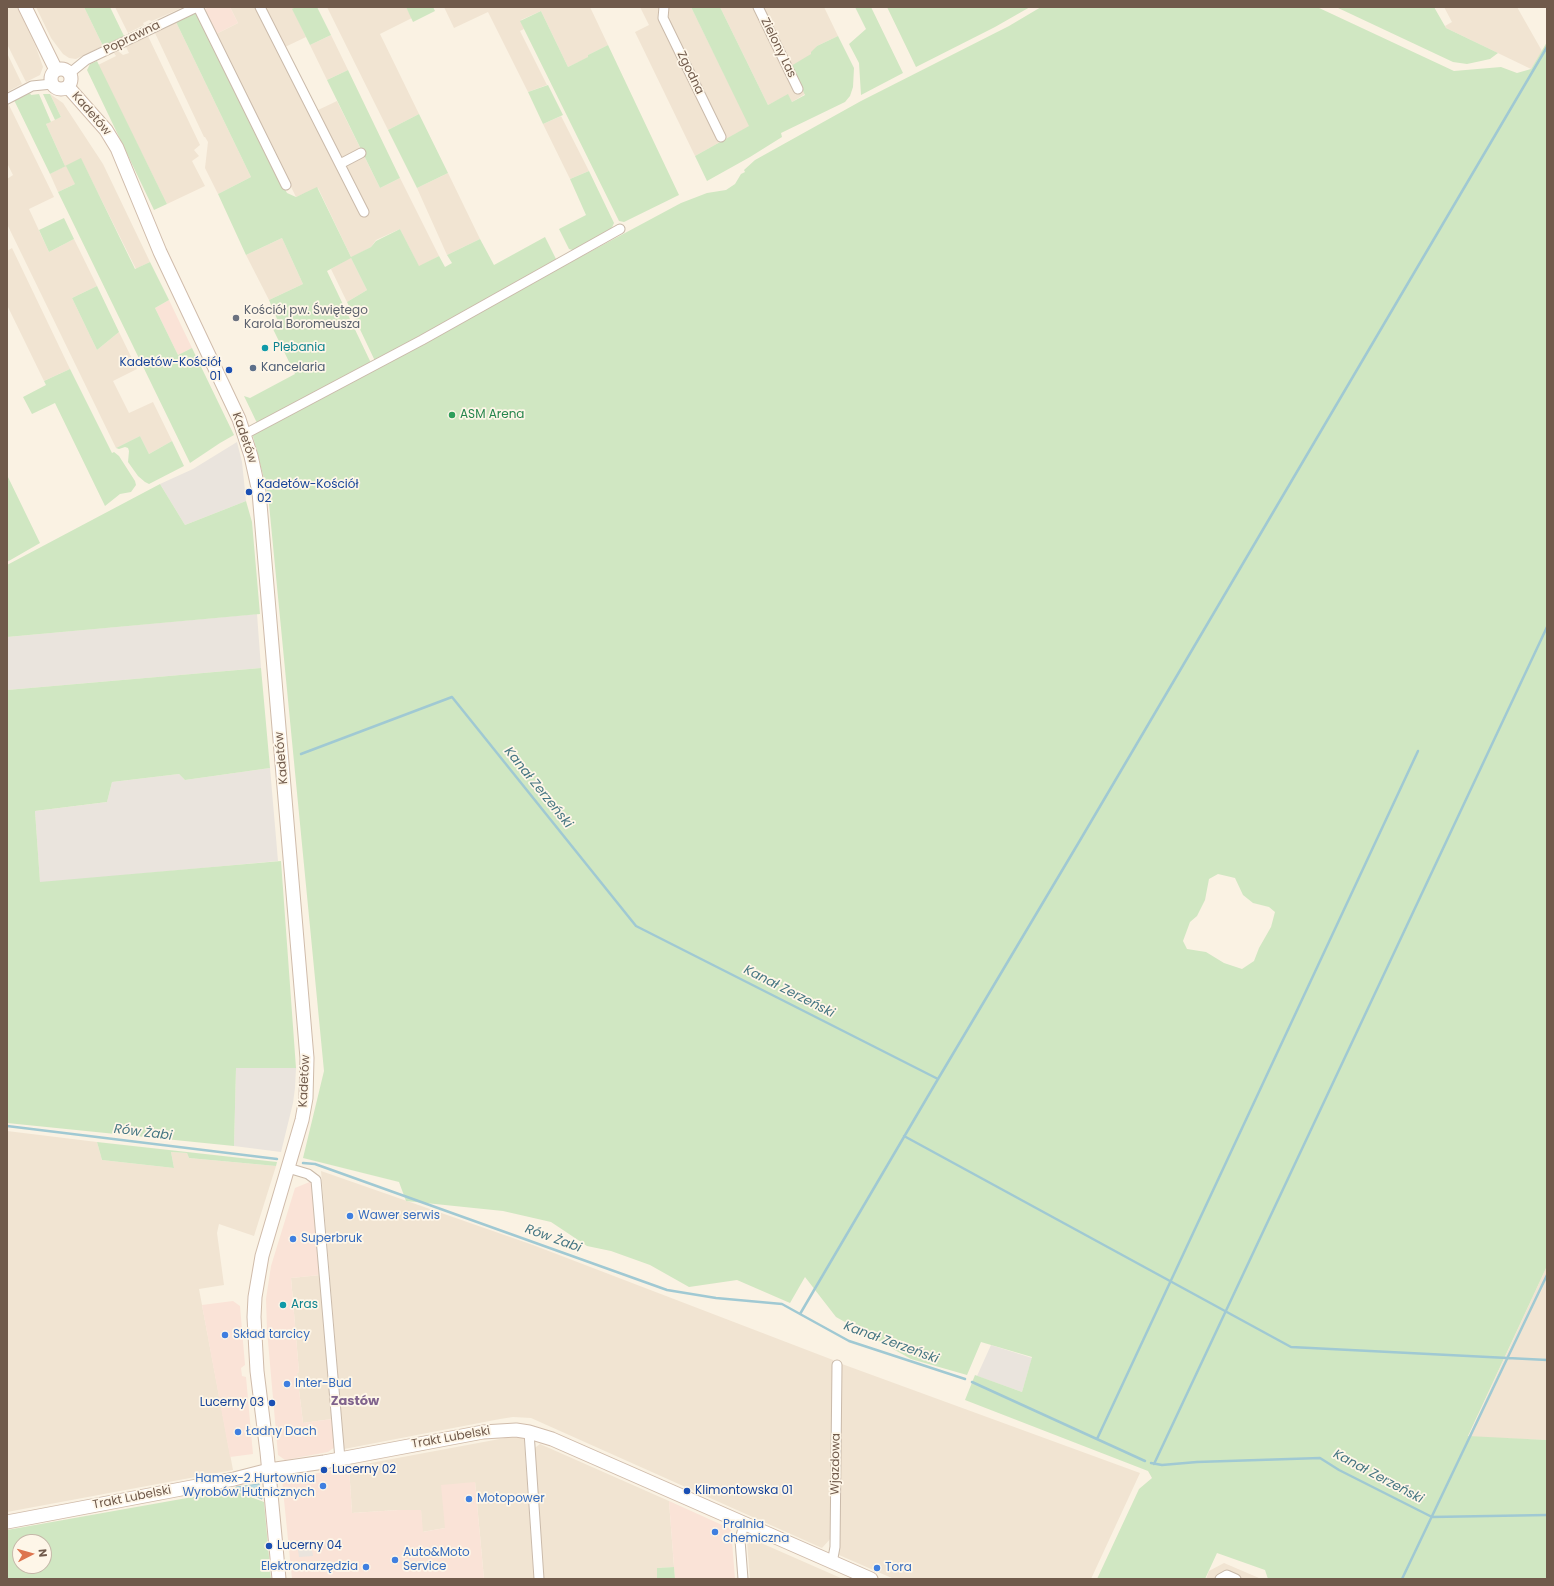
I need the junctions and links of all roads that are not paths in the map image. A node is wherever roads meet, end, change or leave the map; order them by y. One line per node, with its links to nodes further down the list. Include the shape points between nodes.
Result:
1 (25, 7): 6 (street)
2 (260, 7): 14 (street)
3 (664, 7): 12 (street, Zgodna, via 663,18)
4 (758, 7): 10 (street, Zielony Las)
5 (194, 8): 7 (street, Poprawna, via 86,60); 15 (street)
6 (56, 70): 7 (street, via 65,69); 8 (street, via 51,76)
7 (70, 73): 9 (street)
8 (52, 84): 9 (street, via 57,88); 11 (street, via 32,86)
9 (68, 87): 18 (street, Kadetów, via 111,137 160,252 222,380)
10 (798, 89)
11 (7, 99)
12 (721, 138)
13 (360, 153): 14 (street)
14 (340, 164): 16 (street)
15 (286, 185)
16 (364, 212)
17 (620, 229): 18 (street, via 422,340)
18 (245, 434): 19 (street, Kadetów, via 259,492 307,1058 306,1098)
19 (288, 1168): 22 (street, via 308,1174 316,1180); 23 (street, Kadetów, via 262,1256 255,1297 257,1371)
20 (837, 1365): 26 (street, Wjazdowa, via 835,1547)
21 (529, 1432): 22 (street, Trakt Lubelski, via 483,1432); 25 (street, Trakt Lubelski, via 552,1439); 28 (street)
22 (340, 1459): 23 (street, Trakt Lubelski)
23 (269, 1470): 24 (street, Trakt Lubelski, via 234,1479); 27 (street, Kadetów)
24 (7, 1522)
25 (744, 1524): 26 (street, Trakt Lubelski); 29 (street, via 740,1540)
26 (832, 1562): 30 (street, Trakt Lubelski)
27 (279, 1579)
28 (539, 1579)
29 (743, 1579)
30 (871, 1579)
31 (1220, 1579): 32 (street, via 1227,1575)
32 (1236, 1579)

